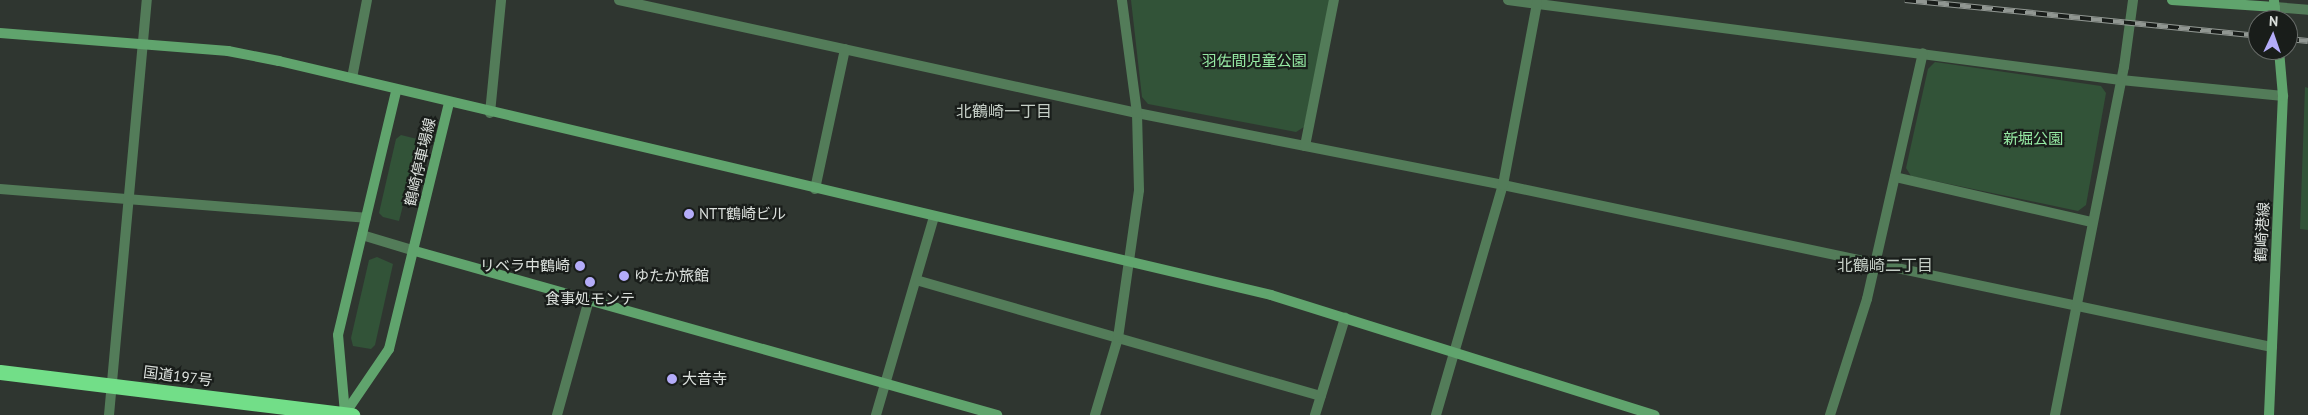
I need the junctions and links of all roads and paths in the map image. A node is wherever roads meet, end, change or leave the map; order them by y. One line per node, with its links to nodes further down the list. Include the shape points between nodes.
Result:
1 (147, 0): 15 (street)
2 (367, 0): 19 (street)
3 (501, 0): 24 (street)
4 (619, 0): 12 (street)
5 (1122, 0): 25 (street)
6 (1334, 0): 26 (street)
7 (1508, 0): 10 (street)
8 (2133, 0): 20 (street)
9 (2172, 0): 11 (street)
10 (1537, 3): 17 (street); 28 (street)
11 (2275, 3): 13 (street)
12 (673, 5): 16 (street)
13 (2308, 10)
14 (0, 33): 15 (street, 鶴崎停車場線)
15 (142, 44): 19 (street, 鶴崎停車場線, via 228,51); 31 (street)
16 (845, 49): 25 (street); 30 (street)
17 (1923, 53): 20 (street); 27 (street)
18 (2281, 60): 22 (street, 鶴崎港線)
19 (352, 78): 21 (street, 鶴崎停車場線)
20 (2121, 80): 22 (street); 34 (street)
21 (396, 91): 23 (street, 鶴崎停車場線); 33 (street)
22 (2283, 96): 44 (street, 鶴崎港線)
23 (448, 103): 24 (street); 36 (street, 鶴崎停車場線)
24 (490, 113): 30 (street)
25 (1137, 113): 26 (street); 37 (street, via 1139,190)
26 (1305, 146): 28 (street)
27 (1895, 177): 34 (street); 38 (street)
28 (1503, 185): 38 (street); 45 (street)
29 (0, 189): 31 (street)
30 (815, 189): 32 (street)
31 (128, 199): 33 (street); 48 (street)
32 (934, 216): 37 (street); 39 (street)
33 (366, 218): 35 (street)
34 (2092, 222): 41 (street)
35 (362, 235): 36 (street); 50 (street, via 338,335)
36 (415, 251): 40 (street); 50 (street, 鶴崎停車場線, via 389,349)
37 (1129, 262): 42 (street, via 1271,295); 43 (street)
38 (1876, 264): 41 (street); 59 (street)
39 (916, 280): 43 (street); 47 (street)
40 (589, 300): 47 (street); 52 (street)
41 (2076, 306): 44 (street); 60 (street)
42 (1345, 318): 45 (street); 49 (street)
43 (1118, 338): 49 (street); 55 (street)
44 (2272, 347): 61 (street, 鶴崎港線)
45 (1455, 353): 57 (street); 58 (street)
46 (0, 372): 48 (highway, 国道197号)
47 (885, 383): 53 (street); 54 (street)
48 (112, 385): 50 (highway, 国道197号); 51 (street)
49 (1321, 396): 56 (street)
50 (347, 414)
51 (109, 415)
52 (557, 415)
53 (876, 415)
54 (997, 415)
55 (1094, 415)
56 (1315, 415)
57 (1436, 415)
58 (1655, 415)
59 (1830, 415)
60 (2055, 415)
61 (2269, 415)

